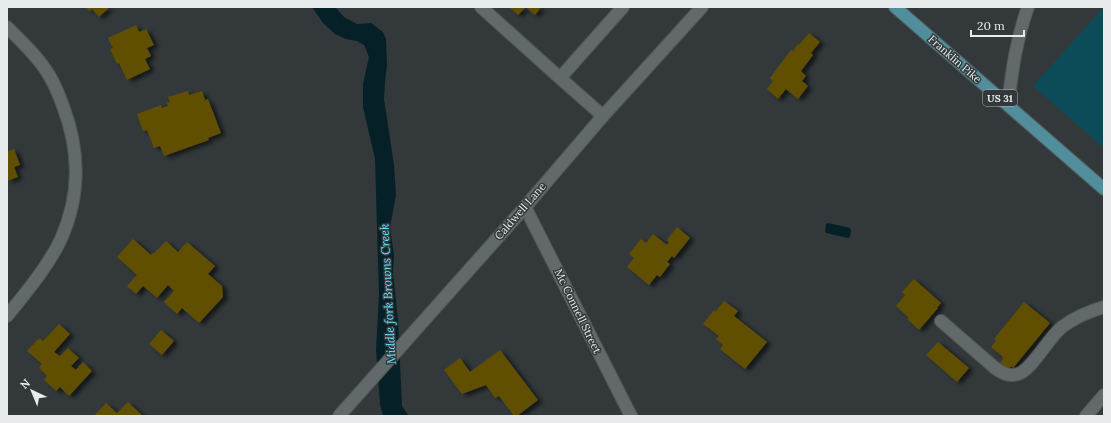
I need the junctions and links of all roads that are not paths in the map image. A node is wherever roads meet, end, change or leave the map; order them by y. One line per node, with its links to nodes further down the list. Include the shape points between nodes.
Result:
1 (481, 7): 7 (street)
2 (623, 7): 7 (street)
3 (702, 7): 9 (street, Caldwell Lane)
4 (895, 7): 8 (main road, Franklin Pike / US 31)
5 (1028, 7): 8 (street, via 1015,50)
6 (7, 27): 13 (street, via 41,64 55,87 72,135 76,174 71,212 61,239)
7 (560, 78): 9 (street)
8 (1008, 105): 10 (main road, Franklin Pike / US 31)
9 (603, 116): 11 (street, Caldwell Lane)
10 (1104, 189)
11 (525, 207): 16 (street, Caldwell Lane); 17 (street, Mc Connell Street)
12 (1104, 307): 14 (street, via 1062,326 1027,367 1013,375 1002,373 995,368)
13 (7, 316)
14 (941, 321)
15 (1104, 395): 18 (street)
16 (339, 416)
17 (631, 416)
18 (1086, 416)

